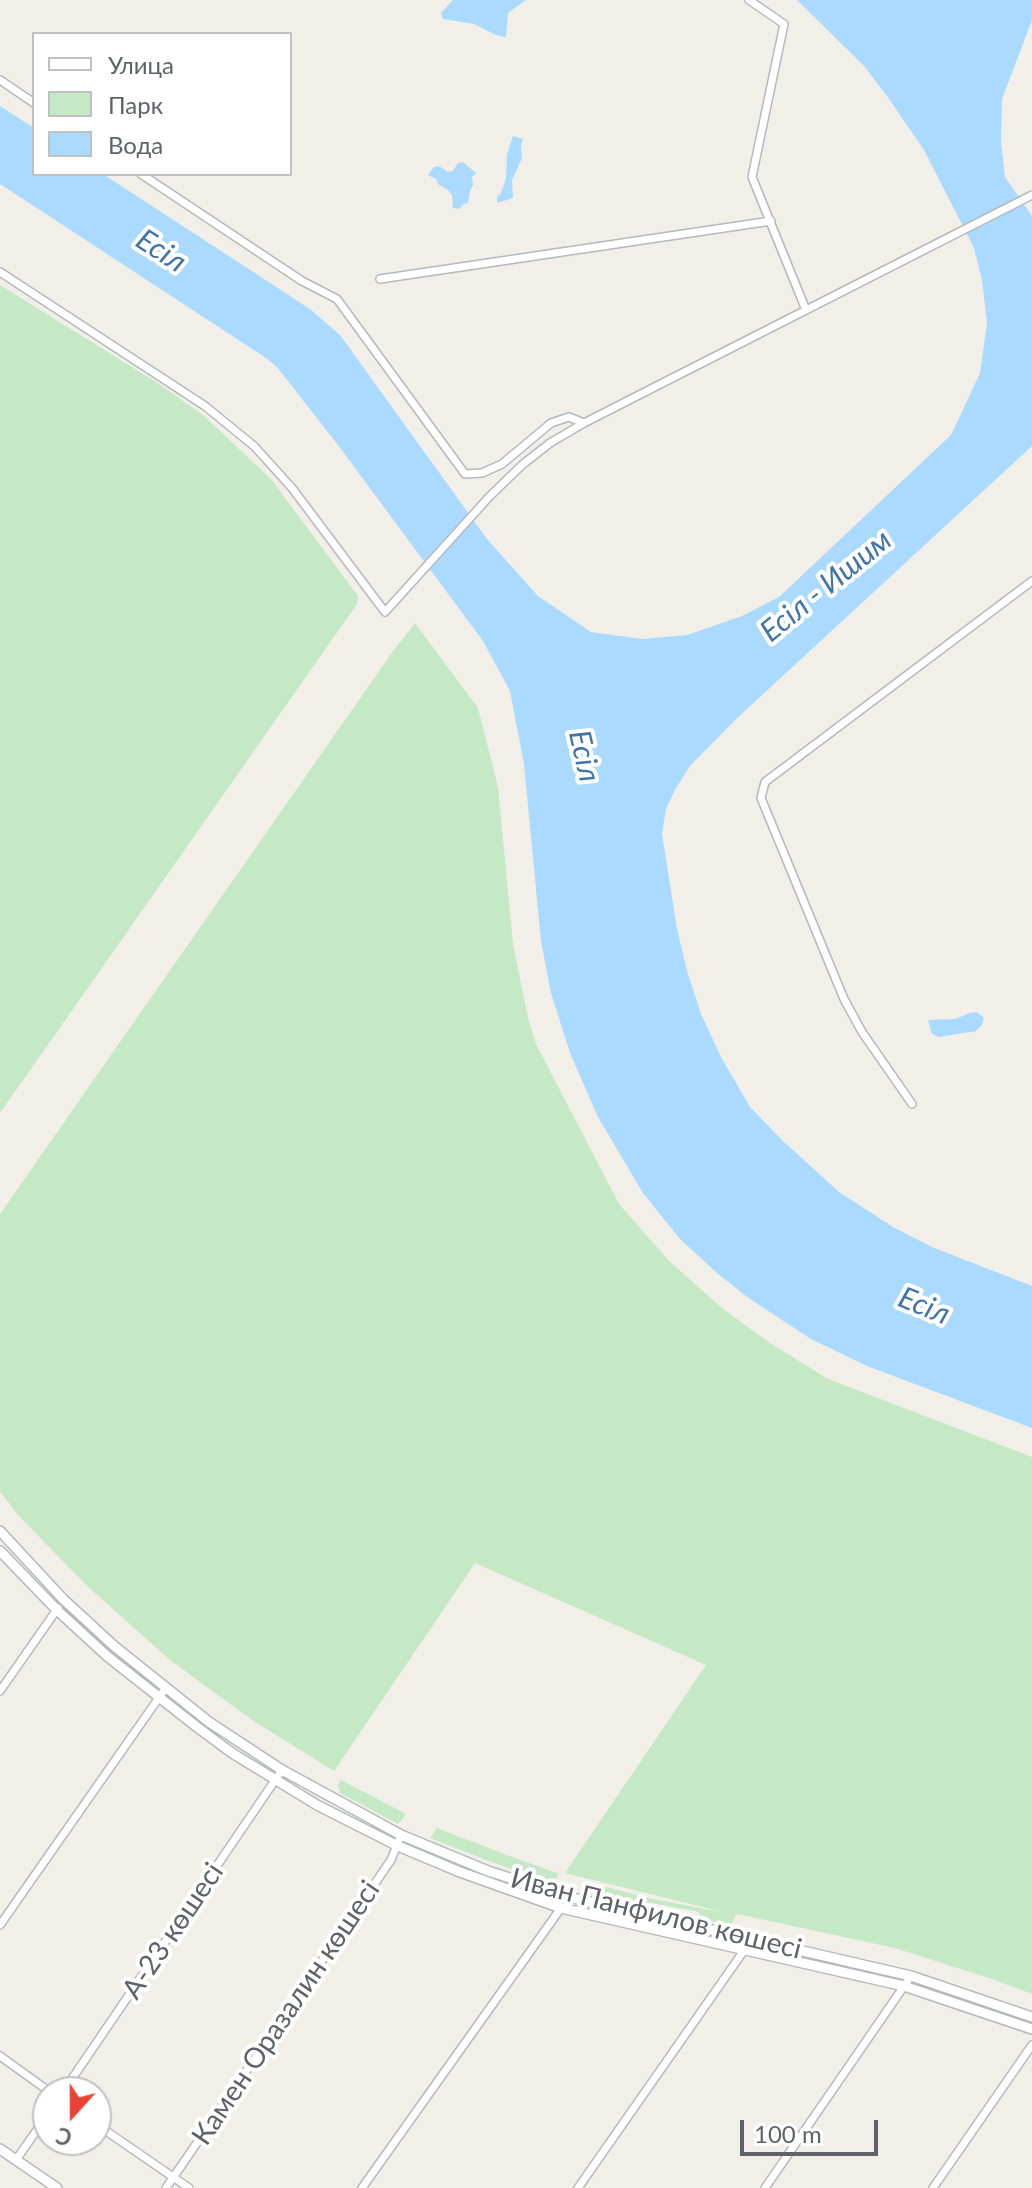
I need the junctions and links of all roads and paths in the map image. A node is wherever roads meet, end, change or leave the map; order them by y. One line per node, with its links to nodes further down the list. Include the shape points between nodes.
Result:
1 (749, 0): 6 (street, via 784,24 752,177)
2 (0, 80): 3 (street)
3 (32, 102)
4 (144, 176): 10 (street, via 337,299 465,474 502,464 551,423 569,417)
5 (1032, 195): 9 (street)
6 (771, 221): 8 (street); 9 (street)
7 (0, 272): 10 (street, via 205,406 254,446 385,612 522,465)
8 (380, 279)
9 (806, 310): 10 (street)
10 (584, 423)
11 (1032, 581): 12 (street, via 765,782 761,798 844,999)
12 (912, 1104)
13 (0, 1531): 15 (street, Иван Панфилов көшесі)
14 (0, 1551): 16 (street, Иван Панфилов көшесі)
15 (64, 1600): 16 (street); 17 (street, Иван Панфилов көшесі)
16 (57, 1610): 18 (street); 19 (street, Иван Панфилов көшесі)
17 (165, 1689): 19 (street); 20 (street, Иван Панфилов көшесі)
18 (0, 1691)
19 (159, 1698): 21 (street, Иван Панфилов көшесі); 24 (street)
20 (282, 1770): 21 (street, А-23 көшесі); 22 (street, Иван Панфилов көшесі)
21 (276, 1780): 22 (street, Иван Панфилов көшесі, via 317,1805); 33 (street, А-23 көшесі)
22 (400, 1841): 23 (street, Иван Панфилов көшесі, via 460,1872); 25 (street, Иван Панфилов көшесі, via 569,1897); 39 (street, Камен Оразалин көшесі)
23 (561, 1908): 26 (street, Иван Панфилов көшесі); 43 (street)
24 (0, 1925)
25 (750, 1938): 26 (street); 27 (street, Иван Панфилов көшесі)
26 (745, 1949): 28 (street, Иван Панфилов көшесі); 44 (street)
27 (911, 1976): 28 (street); 29 (street, Иван Панфилов көшесі)
28 (904, 1986): 30 (street, Иван Панфилов көшесі); 45 (street)
29 (1032, 2017)
30 (1032, 2029)
31 (1032, 2045): 46 (street)
32 (0, 2056): 34 (street)
33 (74, 2076)
34 (32, 2079)
35 (112, 2135): 39 (street)
36 (32, 2137): 38 (street)
37 (0, 2149): 38 (street)
38 (16, 2160): 40 (street)
39 (174, 2177): 41 (street, Камен Оразалин көшесі); 42 (street)
40 (57, 2188)
41 (166, 2188)
42 (189, 2188)
43 (362, 2188)
44 (578, 2188)
45 (765, 2188)
46 (933, 2188)

